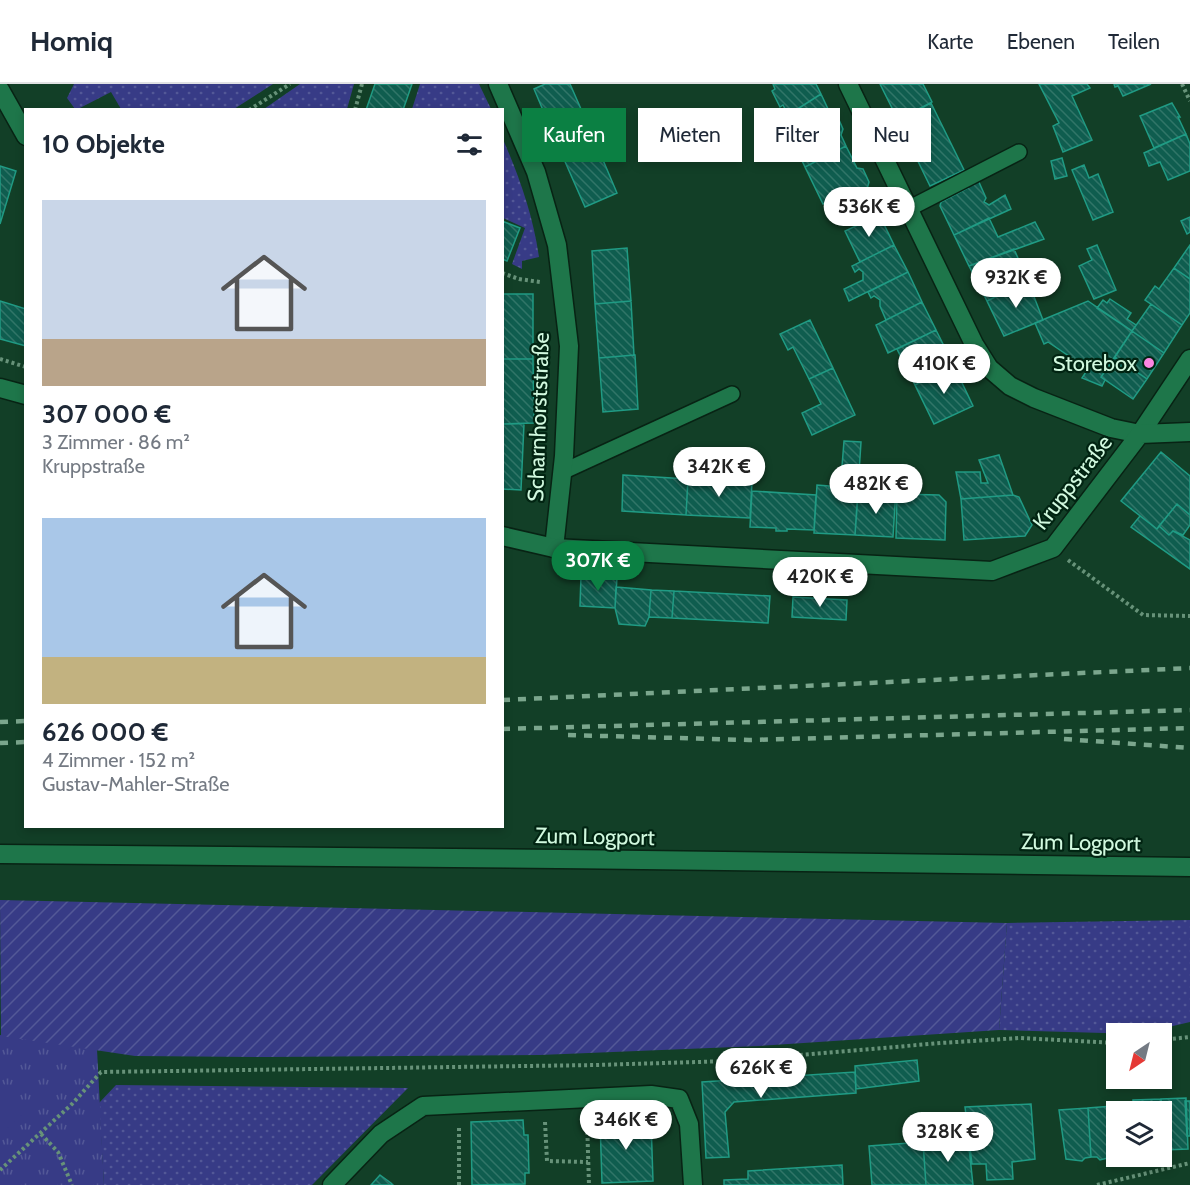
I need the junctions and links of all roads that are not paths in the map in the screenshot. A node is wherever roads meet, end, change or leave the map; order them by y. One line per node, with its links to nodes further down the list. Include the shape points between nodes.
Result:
1 (498, 84): 13 (street, Scharnhorststraße, via 537,172 557,245 569,346)
2 (848, 84): 6 (street)
3 (0, 90): 4 (street)
4 (24, 132)
5 (1019, 152): 6 (lane)
6 (908, 209): 12 (street, via 974,345 990,368 1010,386 1034,398 1111,428)
7 (1190, 359): 12 (street, Kruppstraße)
8 (0, 387): 9 (street)
9 (24, 394)
10 (732, 394): 13 (lane)
11 (1190, 432): 12 (street)
12 (1140, 434): 15 (street, Kruppstraße, via 1053,548 992,571)
13 (562, 472): 15 (street, Scharnhorststraße)
14 (504, 536): 15 (street, Kruppstraße)
15 (554, 548)
16 (0, 854): 17 (street, Zum Logport)
17 (1190, 867)
18 (332, 1185): 19 (street, via 381,1134 423,1106 651,1095 679,1099 689,1124)
19 (693, 1185)

